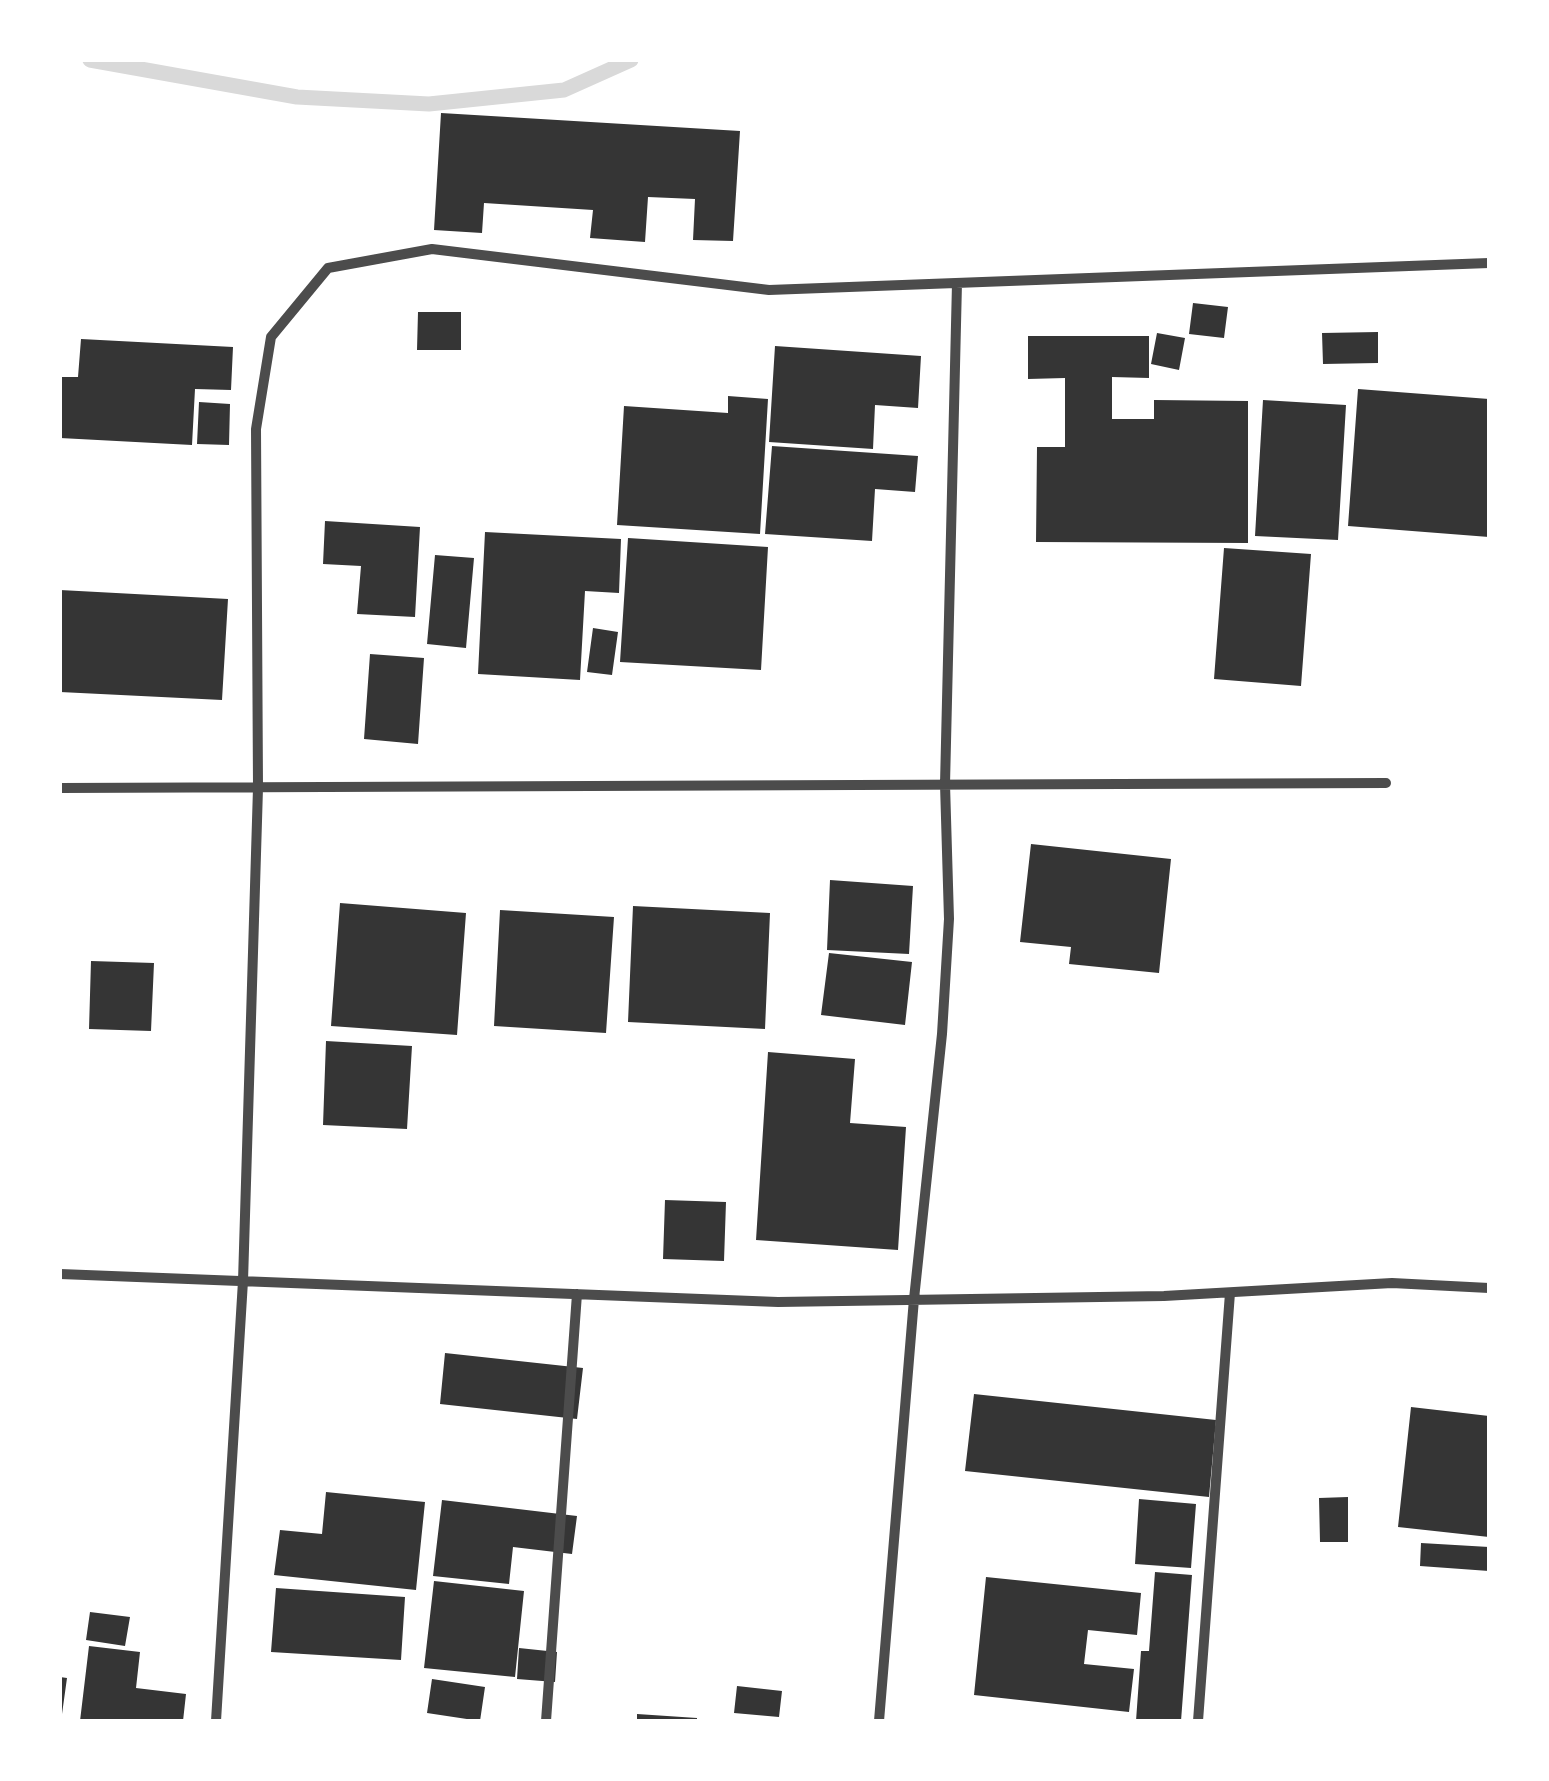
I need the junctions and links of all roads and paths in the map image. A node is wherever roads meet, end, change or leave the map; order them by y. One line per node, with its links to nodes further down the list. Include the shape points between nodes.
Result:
1 (1489, 263): 2 (street)
2 (957, 283): 4 (street); 6 (street, via 769,290 432,249 328,268 271,337 256,430)
3 (1386, 783): 4 (street)
4 (944, 784): 6 (street); 12 (street, via 948,938)
5 (60, 788): 6 (street)
6 (258, 788): 8 (street)
7 (60, 1274): 8 (street)
8 (242, 1280): 11 (street); 13 (street)
9 (1489, 1288): 10 (street, via 1392,1283)
10 (1230, 1293): 12 (street); 16 (street)
11 (577, 1294): 12 (street, via 778,1302); 14 (street)
12 (914, 1299): 15 (street)
13 (216, 1721)
14 (546, 1721)
15 (879, 1721)
16 (1198, 1721)

